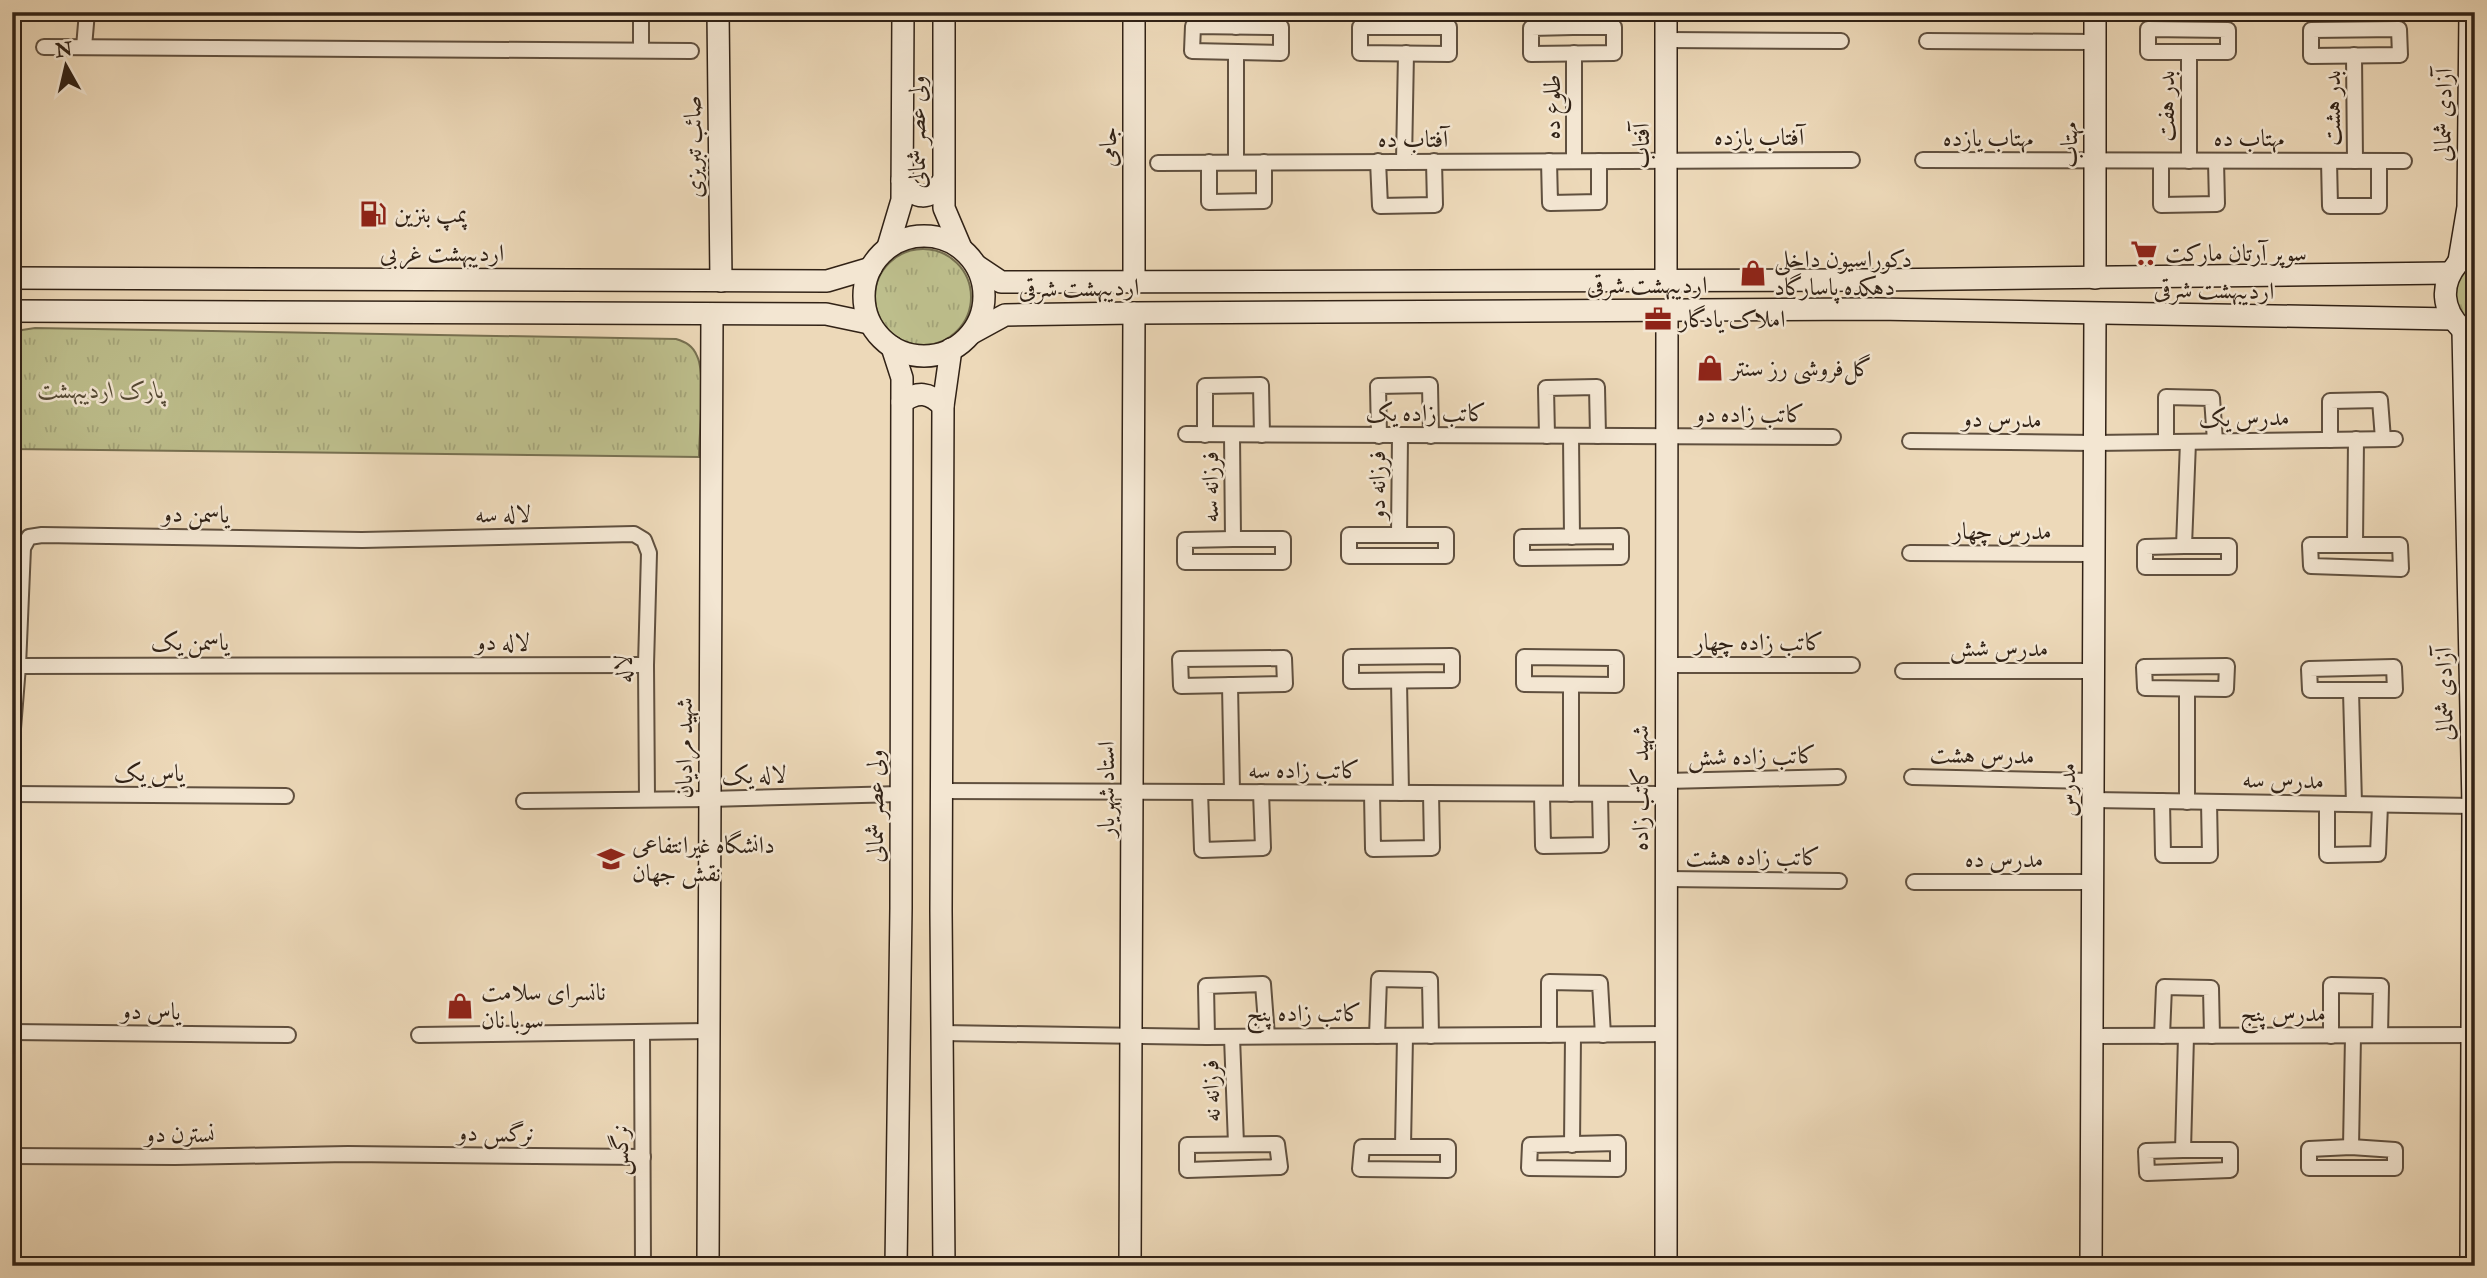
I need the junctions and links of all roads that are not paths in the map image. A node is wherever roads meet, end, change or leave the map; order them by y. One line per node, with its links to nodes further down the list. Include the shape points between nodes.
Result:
1 (87, 12): 18 (street)
2 (641, 12): 19 (street)
3 (718, 12): 59 (main road, صائب تبریزی)
4 (903, 12): 47 (main road, ولی عصر شمالی)
5 (944, 12): 48 (main road, ولی عصر شمالی)
6 (1134, 12): 62 (main road, جامی)
7 (1666, 12): 13 (main road, آفتاب)
8 (2095, 12): 16 (main road, مهتاب)
9 (2470, 12): 51 (main road, آزادی شمالی, via 2468,207)
10 (1236, 19): 21 (street, via 1193,26 1192,51); 21 (street, via 1282,27 1281,53)
11 (1406, 20): 23 (street, via 1449,27 1449,54); 23 (street, via 1360,27 1360,53)
12 (1573, 20): 24 (street, via 1614,27 1614,53); 24 (street, via 1531,28 1531,54)
13 (1666, 40): 14 (street); 26 (main road, آفتاب)
14 (1841, 41)
15 (1927, 41): 16 (street)
16 (2095, 42): 29 (main road, مهتاب)
17 (44, 47): 18 (street)
18 (84, 47): 19 (street)
19 (640, 50): 20 (street)
20 (691, 51)
21 (1236, 52): 43 (street)
22 (2189, 52): 22 (street, via 2148,52 2148,29 2228,30 2228,52); 36 (street, بدر هفت)
23 (1406, 53): 31 (street)
24 (1574, 53): 34 (street, طلوع ده)
25 (2354, 55): 25 (street, via 2400,55 2399,29 2311,30 2311,56); 39 (street, بدر هشت)
26 (1667, 160): 27 (street, آفتاب یازده); 35 (street, آفتاب ده); 56 (main road, آفتاب)
27 (1852, 160)
28 (1923, 160): 29 (street, مهتاب یازده)
29 (2095, 160): 30 (street, مهتاب ده); 55 (main road, مهتاب)
30 (2161, 160): 36 (street, مهتاب ده); 37 (street, via 2161,205 2217,204)
31 (1404, 161): 32 (street, آفتاب ده); 45 (street, آفتاب ده)
32 (1434, 161): 33 (street, آفتاب ده); 45 (street, via 1435,205 1380,206)
33 (1549, 161): 34 (street, آفتاب ده); 35 (street, via 1550,203 1599,202)
34 (1574, 161): 35 (street, آفتاب ده)
35 (1599, 161)
36 (2189, 161): 37 (street, مهتاب ده)
37 (2216, 161): 38 (street, مهتاب ده)
38 (2329, 161): 39 (street, مهتاب ده); 40 (street, via 2330,206 2379,206)
39 (2355, 161): 40 (street, مهتاب ده)
40 (2379, 161): 41 (street, مهتاب ده)
41 (2403, 161)
42 (1209, 162): 43 (street, آفتاب ده); 44 (street, via 1209,202 1264,201); 46 (street, آفتاب ده)
43 (1236, 162): 44 (street, آفتاب ده)
44 (1264, 162): 45 (street, آفتاب ده)
45 (1378, 162)
46 (1158, 163)
47 (902, 180): 48 (main road, via 910,192 922,196 935,192); 49 (main road, ولی عصر شمالی, via 902,200)
48 (943, 181): 50 (main road, ولی عصر شمالی, via 944,208)
49 (888, 247): 50 (main road, via 919,235); 53 (main road)
50 (961, 248): 52 (main road)
51 (2461, 262): 55 (main road, اردیبهشت شرقی); 73 (main road, آزادی شمالی, via 2445,289 2445,304)
52 (977, 266): 61 (main road, اردیبهشت شرقی, via 1001,282); 74 (main road, via 984,300)
53 (870, 268): 60 (main road, اردیبهشت غربی); 72 (main road, via 863,290)
54 (12, 278): 59 (main road, اردیبهشت غربی)
55 (2095, 278): 58 (main road, اردیبهشت شرقی)
56 (1666, 280): 57 (main road, اردیبهشت شرقی); 62 (main road, اردیبهشت شرقی)
57 (1849, 280): 58 (main road, اردیبهشت شرقی); 63 (main road, via 1862,294)
58 (1915, 280): 64 (main road, via 1894,292 1897,303)
59 (721, 281): 60 (main road, اردیبهشت غربی)
60 (819, 281): 69 (main road, via 824,293 820,306)
61 (1028, 282): 62 (main road, اردیبهشت شرقی); 71 (main road, via 1016,297)
62 (1134, 282)
63 (1851, 310): 64 (main road, اردیبهشت شرقی); 66 (main road, اردیبهشت شرقی)
64 (1906, 310): 70 (main road, اردیبهشت شرقی)
65 (12, 311): 68 (main road)
66 (1667, 311): 67 (main road, اردیبهشت شرقی); 89 (main road, شهید کاتب زاده)
67 (1134, 313): 71 (main road, اردیبهشت شرقی); 125 (main road, استاد شهریار)
68 (712, 314): 69 (main road); 139 (main road, شهید مرادیان)
69 (809, 314): 72 (main road)
70 (2095, 314): 73 (main road, اردیبهشت شرقی); 97 (main road, مدرس)
71 (1024, 315): 74 (main road, اردیبهشت شرقی, via 1005,316)
72 (869, 323): 75 (main road)
73 (2463, 329): 147 (main road, آزادی شمالی)
74 (972, 333): 76 (main road)
75 (892, 348): 76 (main road, via 926,356); 77 (main road, ولی عصر شمالی, via 902,378)
76 (951, 349): 78 (main road)
77 (902, 402): 78 (main road, via 923,394); 133 (main road, ولی عصر شمالی)
78 (943, 406): 124 (main road)
79 (1185, 435): 80 (street, کاتب زاده یک)
80 (1206, 435): 81 (street, کاتب زاده یک); 82 (street, via 1205,386 1261,385)
81 (1232, 435): 82 (street, کاتب زاده یک); 100 (street, فرزانه سه)
82 (1262, 435): 83 (street, کاتب زاده یک)
83 (1379, 436): 84 (street, کاتب زاده یک); 85 (street, via 1378,386 1430,385)
84 (1400, 436): 85 (street, کاتب زاده یک); 98 (street, فرزانه دو)
85 (1431, 436): 86 (street, کاتب زاده یک)
86 (1547, 436): 87 (street, کاتب زاده یک); 88 (street, via 1546,388 1597,387)
87 (1571, 436): 88 (street, کاتب زاده یک); 99 (street)
88 (1598, 436): 89 (street, کاتب زاده یک)
89 (1667, 436): 90 (street, کاتب زاده دو); 109 (main road, شهید کاتب زاده)
90 (1833, 437)
91 (2330, 439): 92 (street, مدرس یک); 92 (street, مدرس یک, via 2330,401 2380,400 2389,439); 94 (street, مدرس یک)
92 (2356, 439): 103 (street)
93 (1910, 441): 97 (street, مدرس دو)
94 (2215, 441): 95 (street, via 2212,398 2166,397); 96 (street, مدرس یک)
95 (2166, 442): 96 (street, مدرس یک); 97 (street, مدرس یک)
96 (2188, 442): 104 (street)
97 (2094, 443): 106 (main road, مدرس)
98 (1399, 535): 98 (street, via 1349,535 1349,556 1446,556 1446,535)
99 (1572, 537): 99 (street, via 1522,537 1522,558 1621,557 1621,536)
100 (1233, 539): 100 (street, via 1185,540 1185,562 1283,562 1283,539)
101 (362, 540): 102 (street, لاله سه, via 634,534); 111 (street, یاسمن دو, via 29,537 23,548)
102 (644, 540): 108 (street, لاله, via 649,553)
103 (2355, 545): 103 (street, via 2310,545 2311,566 2401,569 2400,545)
104 (2184, 546): 104 (street, via 2229,546 2229,567 2145,567 2145,547)
105 (1910, 553): 106 (street, مدرس چهار)
106 (2094, 554): 113 (main road, مدرس)
107 (361, 664): 108 (street, لاله دو); 111 (street, یاسمن یک)
108 (646, 665): 138 (street, لاله)
109 (1666, 665): 110 (street, کاتب زاده چهار); 122 (main road, شهید کاتب زاده)
110 (1852, 665)
111 (18, 666): 119 (street)
112 (1903, 671): 113 (street, مدرس شش)
113 (2094, 671): 123 (main road, مدرس)
114 (1399, 681): 114 (street, via 1452,680 1452,656 1351,657 1351,681); 130 (street)
115 (1230, 685): 115 (street, via 1285,684 1284,658 1180,659 1181,685); 127 (street)
116 (1570, 685): 116 (street, via 1616,685 1616,658 1524,657 1524,684); 135 (street)
117 (2187, 689): 117 (street, via 2226,689 2227,666 2144,667 2145,688); 142 (street)
118 (2351, 691): 118 (street, via 2395,690 2394,667 2309,669 2310,690); 145 (street)
119 (12, 741)
120 (1839, 777): 122 (street, کاتب زاده شش)
121 (1912, 777): 123 (street, مدرس هشت)
122 (1666, 788): 136 (street, کاتب زاده سه); 148 (main road, شهید کاتب زاده)
123 (2093, 790): 141 (street, مدرس سه); 151 (main road, مدرس)
124 (942, 791): 125 (street, کاتب زاده سه); 154 (main road)
125 (1132, 792): 126 (street, کاتب زاده سه); 173 (main road, استاد شهریار)
126 (1200, 792): 127 (street, کاتب زاده سه); 128 (street, via 1202,850 1263,848)
127 (1232, 792): 128 (street, کاتب زاده سه)
128 (1262, 792): 129 (street, کاتب زاده سه)
129 (1371, 793): 130 (street, کاتب زاده سه); 131 (street, via 1373,849 1432,848)
130 (1401, 793): 131 (street, کاتب زاده سه)
131 (1432, 793): 134 (street, کاتب زاده سه)
132 (12, 794): 137 (street, یاس یک)
133 (901, 794): 139 (street, لاله یک); 187 (main road, ولی عصر شمالی)
134 (1542, 794): 135 (street, کاتب زاده سه); 136 (street, via 1543,846 1601,845)
135 (1571, 794): 136 (street, کاتب زاده سه)
136 (1600, 794)
137 (286, 796)
138 (647, 799): 139 (street, لاله یک); 140 (street, لاله یک)
139 (709, 799): 152 (main road, شهید مرادیان)
140 (524, 801)
141 (2162, 801): 142 (street, مدرس سه); 143 (street, via 2163,855 2210,855)
142 (2187, 802): 143 (street, مدرس سه)
143 (2209, 802): 144 (street, مدرس سه)
144 (2327, 804): 145 (street, مدرس سه); 146 (street, via 2327,855 2378,854)
145 (2354, 804): 146 (street, مدرس سه)
146 (2379, 805): 147 (street, مدرس سه)
147 (2473, 806): 164 (main road, آزادی شمالی)
148 (1666, 879): 149 (street, کاتب زاده هشت); 156 (main road, شهید کاتب زاده)
149 (1839, 881)
150 (1914, 882): 151 (street, مدرس ده)
151 (2093, 882): 176 (main road, مدرس)
152 (708, 1031): 155 (street); 186 (main road, شهید مرادیان)
153 (12, 1032): 157 (street, یاس دو)
154 (943, 1033): 173 (street, کاتب زاده پنج); 188 (main road)
155 (642, 1034): 158 (street); 184 (street, نرگس)
156 (1666, 1034): 161 (street, کاتب زاده پنج); 190 (main road, شهید کاتب زاده)
157 (288, 1035)
158 (419, 1035)
159 (1549, 1035): 160 (street, کاتب زاده پنج); 161 (street, via 1549,982 1600,983); 168 (street, کاتب زاده پنج)
160 (1573, 1035): 161 (street, کاتب زاده پنج); 178 (street)
161 (1603, 1035)
162 (2353, 1035): 163 (street, مدرس پنج); 172 (street, مدرس پنج); 180 (street)
163 (2381, 1035): 164 (street, مدرس پنج); 172 (street, via 2381,986 2331,985)
164 (2473, 1035): 192 (main road, آزادی شمالی)
165 (1267, 1036): 166 (street, کاتب زاده پنج); 174 (street, via 1263,984 1206,986); 175 (street, کاتب زاده پنج)
166 (1377, 1036): 167 (street, کاتب زاده پنج); 168 (street, via 1379,979 1430,980)
167 (1405, 1036): 168 (street, کاتب زاده پنج); 179 (street)
168 (1431, 1036)
169 (2162, 1036): 170 (street, مدرس پنج); 171 (street, via 2164,987 2211,988); 176 (street, مدرس پنج)
170 (2186, 1036): 171 (street, مدرس پنج); 181 (street)
171 (2212, 1036): 172 (street, مدرس پنج)
172 (2331, 1036)
173 (1131, 1037): 174 (street, کاتب زاده پنج); 189 (main road, استاد شهریار)
174 (1207, 1037): 175 (street, کاتب زاده پنج)
175 (1232, 1037): 177 (street, فرزانه نه)
176 (2093, 1037): 191 (main road, مدرس)
177 (1236, 1144): 177 (street, via 1187,1145 1187,1170 1280,1167 1277,1144)
178 (1572, 1145): 178 (street, via 1530,1145 1529,1168 1618,1169 1618,1143)
179 (1403, 1146): 179 (street, via 1362,1147 1360,1169 1448,1170 1448,1147)
180 (2351, 1147): 180 (street, via 2309,1149 2309,1168 2395,1168 2395,1150)
181 (2183, 1150): 181 (street, via 2146,1151 2147,1173 2230,1170 2230,1150)
182 (348, 1154): 183 (street, نسترن دو); 184 (street, نرگس دو)
183 (12, 1156)
184 (643, 1157): 185 (street, نرگس)
185 (643, 1266)
186 (708, 1266)
187 (896, 1266)
188 (944, 1266)
189 (1130, 1266)
190 (1666, 1266)
191 (2091, 1266)
192 (2471, 1266)

